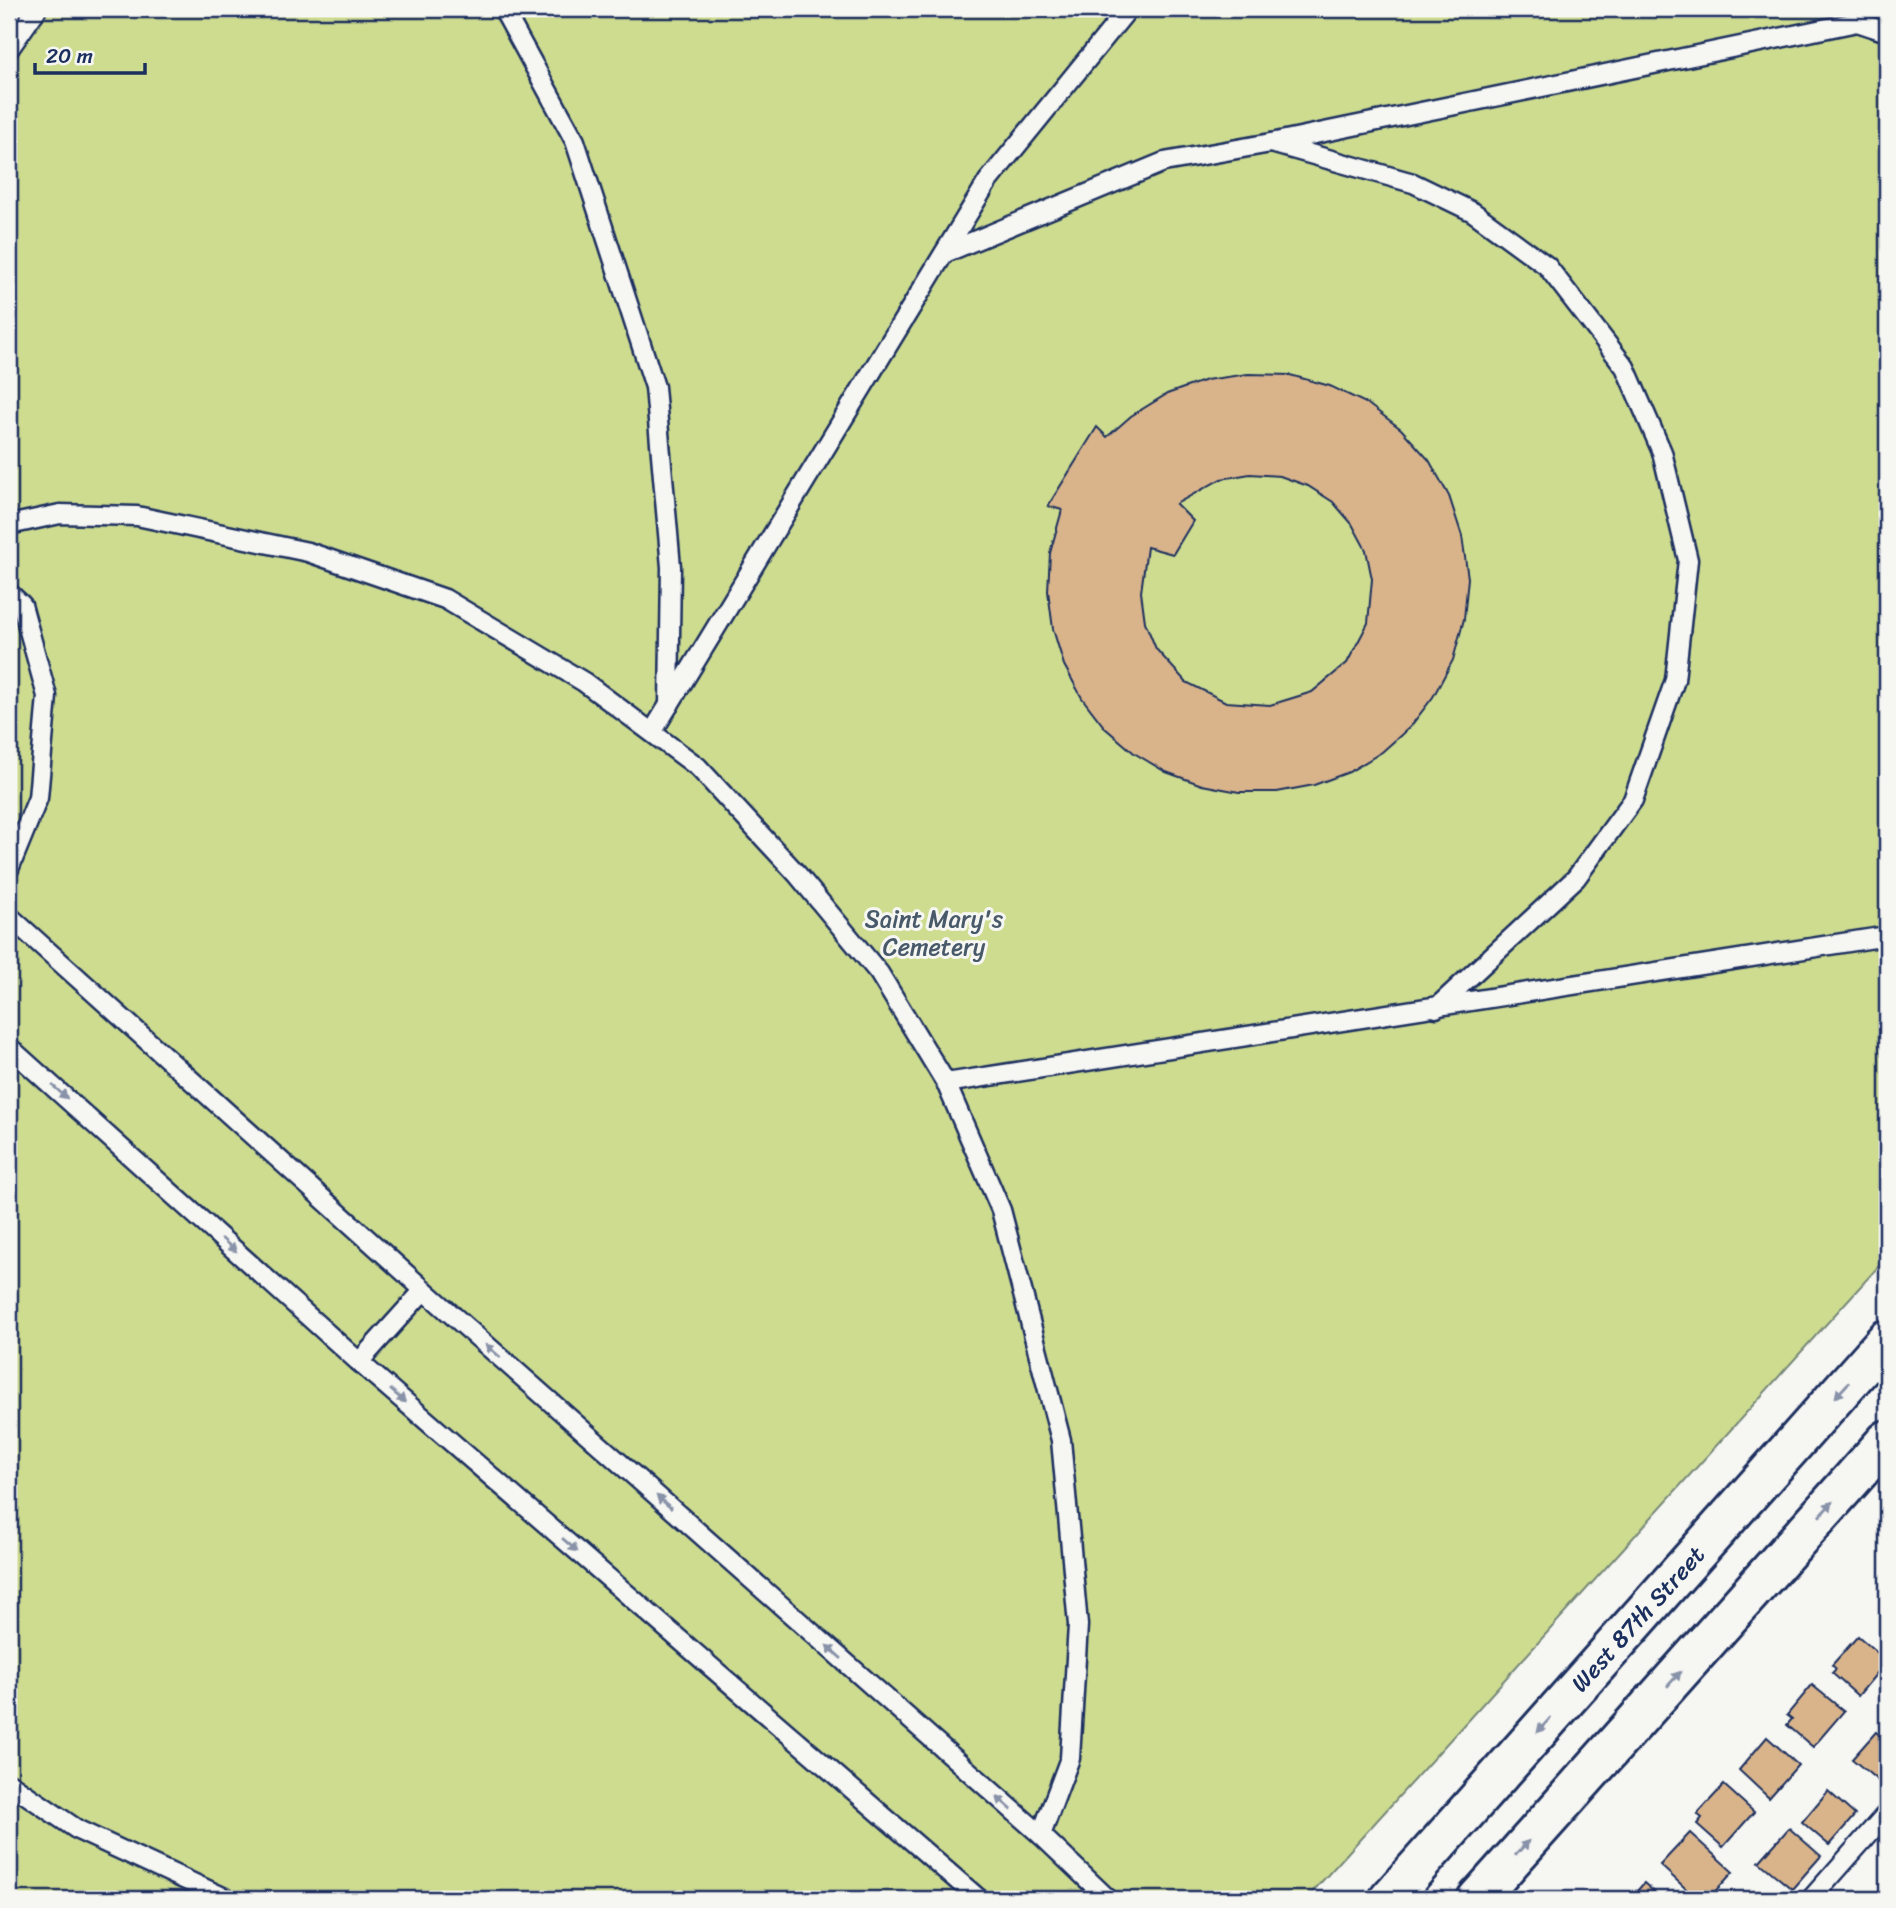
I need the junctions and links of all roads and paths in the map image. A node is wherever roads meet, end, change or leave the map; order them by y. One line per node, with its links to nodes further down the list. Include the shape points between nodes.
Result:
1 (37, 9): 5 (lane)
2 (1128, 9): 7 (lane, via 988,181)
3 (506, 10): 10 (lane, via 575,141 655,387 671,567)
4 (1887, 32): 6 (lane, via 1857,22)
5 (9, 49)
6 (1271, 143): 7 (lane, via 1164,162); 15 (lane, via 1413,183 1473,212 1547,266 1625,367 1662,452 1688,560 1675,680 1633,800 1576,878)
7 (945, 253): 10 (lane)
8 (9, 525): 11 (lane, via 60,514 137,516 308,552 445,599 584,682)
9 (9, 593): 12 (lane, via 22,605 47,696 38,798)
10 (669, 707): 11 (lane)
11 (653, 731): 17 (lane, via 698,767 797,874 879,973)
12 (9, 869)
13 (9, 916): 18 (lane)
14 (1887, 936): 15 (lane)
15 (1436, 1008): 17 (lane)
16 (9, 1047): 20 (lane, one-way to 20)
17 (946, 1083): 24 (lane, via 1001,1210 1061,1440 1078,1625 1070,1758)
18 (424, 1290): 20 (lane); 24 (lane, one-way to 18)
19 (1887, 1339): 28 (main road, West 87th Street, one-way to 28)
20 (359, 1362): 26 (lane, one-way to 26)
21 (1887, 1440): 29 (main road, one-way to 21)
22 (9, 1783): 25 (lane, via 78,1830)
23 (1887, 1813): 30 (lane)
24 (1041, 1835): 27 (lane)
25 (227, 1899)
26 (979, 1899)
27 (1108, 1899)
28 (1389, 1899)
29 (1477, 1899)
30 (1811, 1899)

